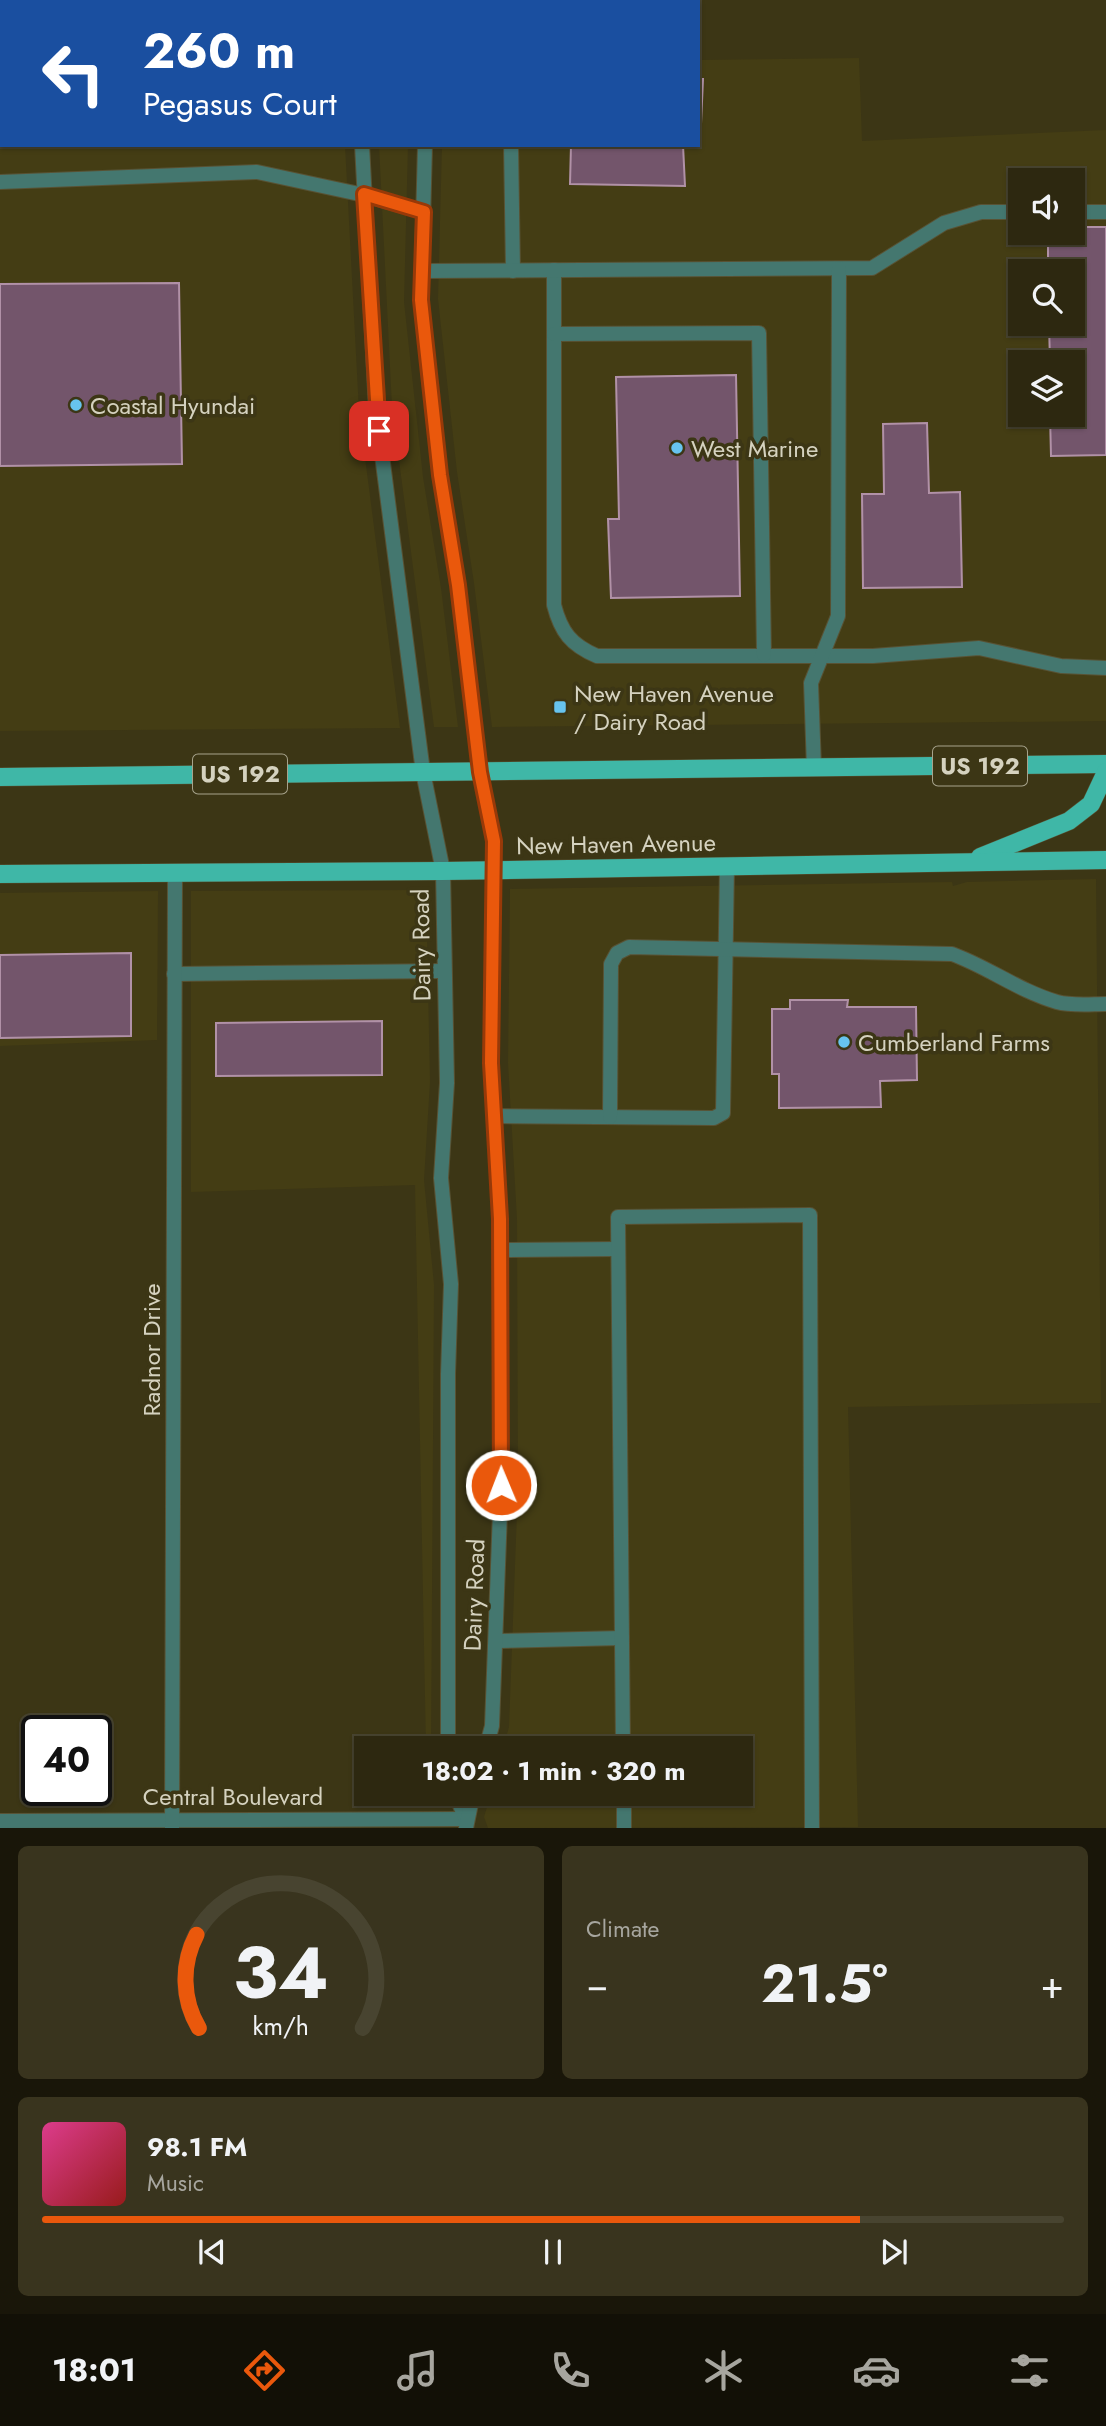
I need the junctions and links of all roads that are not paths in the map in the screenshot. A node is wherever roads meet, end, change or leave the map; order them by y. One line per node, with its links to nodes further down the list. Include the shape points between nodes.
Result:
1 (362, 147): 5 (street, Dairy Road)
2 (425, 147): 6 (street, Dairy Road)
3 (511, 147): 13 (street)
4 (0, 182): 5 (street, via 257,172)
5 (364, 194): 6 (street); 20 (street, Dairy Road, via 376,409)
6 (424, 212): 12 (street, Dairy Road)
7 (1008, 212): 10 (street, via 981,212 944,223 872,268)
8 (1085, 212): 9 (street)
9 (1106, 212)
10 (839, 269): 11 (street); 15 (street, via 838,616)
11 (554, 270): 13 (street); 14 (street)
12 (422, 271): 13 (street); 21 (street, Dairy Road, via 421,300 440,475)
13 (513, 271)
14 (554, 334): 16 (street, via 554,605 561,630 578,648 597,656); 16 (street, via 758,333)
15 (823, 654): 16 (street); 17 (street, via 873,656 979,648 1050,665); 19 (street, via 811,683)
16 (764, 655)
17 (1106, 668)
18 (1106, 764): 19 (main road, US 192)
19 (814, 768): 21 (main road, US 192)
20 (423, 772): 21 (main road, US 192); 23 (main road, US 192); 28 (street, Dairy Road)
21 (480, 772): 27 (street, Dairy Road, via 494,841)
22 (1106, 772): 25 (main road, via 1091,804 1069,821)
23 (0, 777)
24 (1106, 860): 25 (main road, New Haven Avenue)
25 (964, 863): 26 (main road, New Haven Avenue)
26 (727, 866): 27 (main road, New Haven Avenue); 31 (street)
27 (492, 870): 28 (main road, New Haven Avenue); 35 (street, Dairy Road)
28 (443, 871): 29 (main road, New Haven Avenue); 32 (street, Dairy Road)
29 (174, 872): 30 (main road, New Haven Avenue); 33 (street, Radnor Drive)
30 (0, 874)
31 (727, 949): 34 (street, via 952,954 1059,1003); 36 (street, via 629,947 617,953 611,964); 36 (street, via 723,1113 714,1118)
32 (444, 971): 33 (street); 41 (street, Dairy Road, via 447,1083 441,1178 451,1284)
33 (174, 974): 47 (street, Radnor Drive)
34 (1106, 1004)
35 (494, 1115): 36 (street); 38 (street, Dairy Road)
36 (610, 1117)
37 (618, 1249): 38 (street); 39 (street); 50 (street, via 618,1217 810,1215)
38 (500, 1250): 40 (street, Dairy Road)
39 (622, 1638): 40 (street); 43 (street)
40 (496, 1641): 42 (street, Dairy Road)
41 (448, 1736)
42 (489, 1736)
43 (623, 1736)
44 (460, 1806): 48 (street)
45 (624, 1806): 49 (street)
46 (0, 1821): 47 (street, Central Boulevard)
47 (172, 1823): 48 (street, Central Boulevard)
48 (466, 1823)
49 (624, 1828)
50 (812, 1828)

